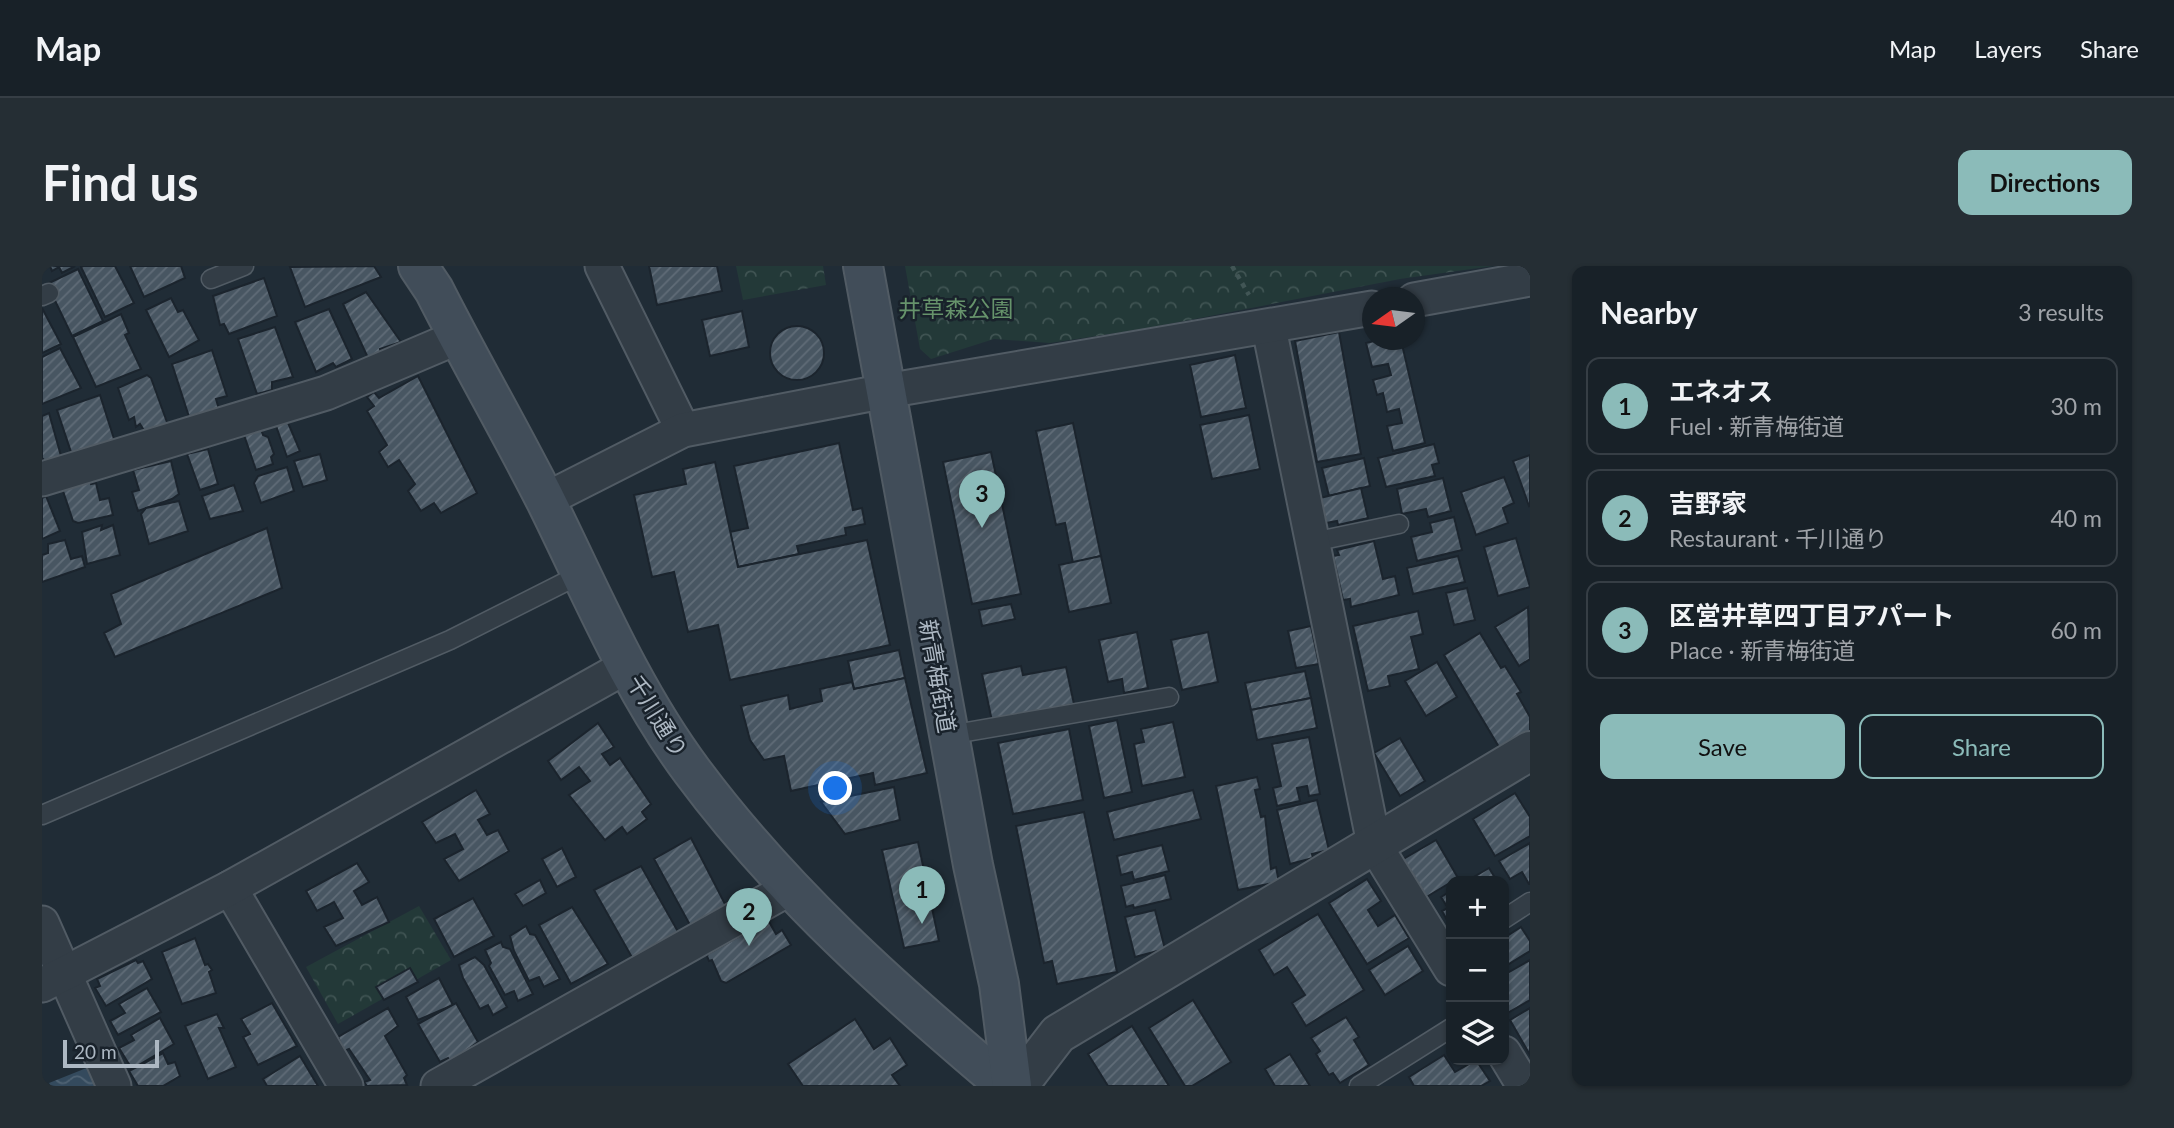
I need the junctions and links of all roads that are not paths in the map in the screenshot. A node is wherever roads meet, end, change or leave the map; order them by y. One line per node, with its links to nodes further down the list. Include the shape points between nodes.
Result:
1 (244, 266): 5 (lane)
2 (418, 266): 10 (main road, 千川通り)
3 (602, 266): 12 (street)
4 (863, 266): 11 (main road, 新青梅街道)
5 (211, 279)
6 (1530, 279): 7 (street)
7 (1425, 298)
8 (1362, 310): 9 (street)
9 (1269, 328): 11 (street); 16 (street)
10 (458, 337): 13 (street, via 326,393); 14 (main road, 千川通り)
11 (886, 391): 12 (street); 20 (main road, 新青梅街道)
12 (683, 430): 14 (street)
13 (42, 479)
14 (545, 500): 17 (main road, 千川通り)
15 (1399, 524): 16 (lane)
16 (1313, 542): 23 (street)
17 (581, 574): 18 (main road, 千川通り); 22 (lane, via 450,640)
18 (627, 666): 24 (street); 25 (main road, 千川通り, via 690,769)
19 (1169, 697): 20 (lane)
20 (949, 735): 37 (main road, 新青梅街道, via 999,984)
21 (1530, 751): 23 (street)
22 (42, 815)
23 (1374, 844): 29 (street); 38 (street, via 1059,1034)
24 (230, 888): 30 (street); 34 (street)
25 (790, 888): 35 (street); 36 (main road, 千川通り, via 883,982)
26 (1530, 902): 27 (lane)
27 (1509, 916)
28 (42, 923): 30 (street)
29 (1446, 954)
30 (53, 980): 33 (street)
31 (1446, 1031): 39 (lane)
32 (1509, 1062): 40 (street)
33 (114, 1086)
34 (346, 1086)
35 (438, 1086)
36 (1006, 1086)
37 (1012, 1086)
38 (1018, 1086)
39 (1359, 1086)
40 (1524, 1086)

